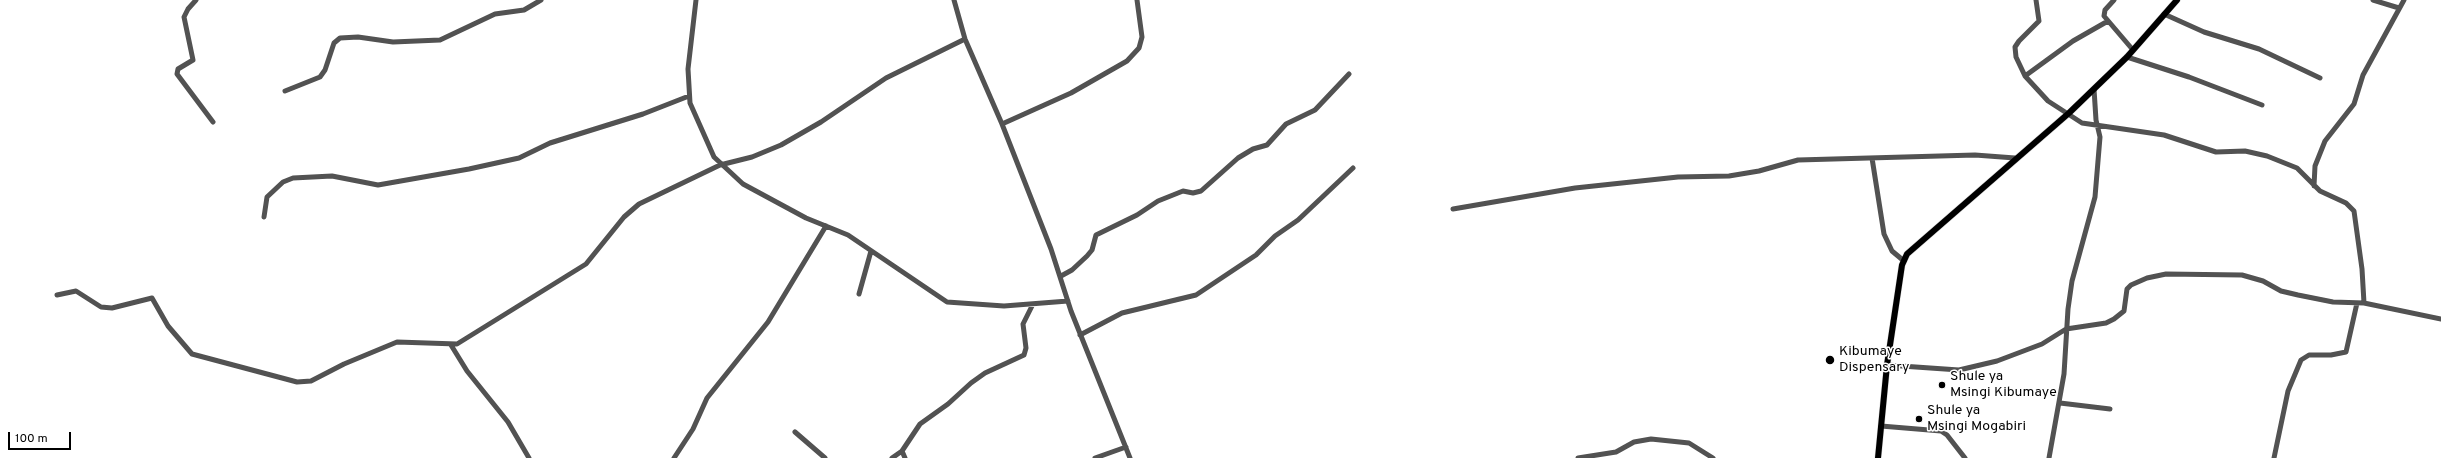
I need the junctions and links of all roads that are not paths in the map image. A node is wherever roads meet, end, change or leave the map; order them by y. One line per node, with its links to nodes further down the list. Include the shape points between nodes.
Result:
1 (196, 0): 25 (street, via 184,17 193,60 178,69 177,74)
2 (541, 0): 21 (street, via 524,10 496,14 440,40 393,42 358,37 340,38 334,43 320,77)
3 (696, 0): 22 (street, via 688,69)
4 (954, 0): 14 (street)
5 (1137, 0): 26 (street, via 1142,37 1139,48 1127,61 1071,93)
6 (2036, 0): 18 (street, via 2039,21 2015,47 2016,57)
7 (2114, 0): 13 (street, via 2104,13)
8 (2177, 0): 12 (main road)
9 (2373, 0): 11 (street)
10 (2404, 0): 11 (street)
11 (2399, 8): 32 (street, via 2363,75 2354,104 2325,141 2315,166)
12 (2164, 14): 15 (main road); 19 (street, via 2204,32 2259,49)
13 (2108, 21): 15 (street); 18 (street)
14 (965, 39): 26 (street); 30 (street, via 886,78 781,145 752,157)
15 (2133, 50): 16 (main road)
16 (2127, 57): 20 (main road); 23 (street)
17 (1349, 74): 38 (street, via 1315,110 1286,124 1266,145 1252,149 1238,158 1202,190 1193,193 1183,190 1096,235 1092,250 1087,256)
18 (2025, 76): 24 (street, via 2048,101)
19 (2320, 78)
20 (2094, 88): 24 (main road); 27 (street)
21 (285, 91)
22 (689, 96): 30 (street, via 696,120); 34 (street, via 644,114 550,143 519,158 469,169 378,186 338,176 293,178 283,182 268,197)
23 (2262, 105)
24 (2069, 113): 27 (street, via 2076,120); 29 (main road)
25 (213, 122)
26 (1002, 124): 38 (street)
27 (2098, 127): 32 (street, via 2164,135 2216,152 2245,152 2267,156 2297,168); 46 (street, via 2100,146 2095,197 2072,281)
28 (1872, 158): 29 (street, via 1992,155); 33 (street, via 1798,160 1729,176 1678,177 1575,188); 37 (street, via 1884,234 1892,251)
29 (2015, 158): 37 (main road, via 1917,243)
30 (720, 165): 35 (street, via 743,184); 48 (street, via 639,204 624,217 586,264 457,344)
31 (1353, 168): 47 (street, via 1298,220 1238,268 1205,290 1188,298 1122,313)
32 (2314, 186): 42 (street, via 2346,203 2354,211 2362,262)
33 (1453, 209)
34 (264, 217)
35 (826, 226): 36 (street, via 848,235); 57 (street, via 768,322 707,398 693,429)
36 (871, 251): 39 (street); 43 (street, via 947,302 1004,306)
37 (1904, 260): 49 (main road)
38 (1061, 276): 41 (street)
39 (859, 294)
40 (57, 295): 48 (street, via 76,291 101,307 112,308 152,298 168,326 192,354 297,382 311,381 397,342)
41 (1068, 301): 43 (street); 47 (street)
42 (2364, 303): 44 (street); 45 (street)
43 (1033, 304): 55 (street, via 1023,324 1026,348 1024,355 985,373 971,383 920,424)
44 (2357, 304): 46 (street, via 2333,302 2281,291 2263,281 2242,275 2166,274 2131,285 2127,289 2124,311 2114,319); 68 (street, via 2346,352 2309,355 2301,360 2288,391)
45 (2441, 319)
46 (2066, 329): 49 (street, via 2042,344 2017,354 1963,370); 50 (street)
47 (1080, 334): 54 (street)
48 (451, 345): 56 (street, via 467,371 508,422)
49 (1887, 365): 52 (main road)
50 (2060, 403): 51 (street); 67 (street)
51 (2110, 408)
52 (1880, 426): 65 (main road); 66 (street, via 1941,431 1948,435)
53 (794, 432): 58 (street)
54 (1126, 448): 61 (street); 62 (street)
55 (902, 451): 59 (street); 60 (street)
56 (529, 458)
57 (674, 458)
58 (825, 458)
59 (892, 458)
60 (905, 458)
61 (1096, 458)
62 (1130, 458)
63 (1578, 458): 64 (street, via 1616,452 1634,442 1651,440 1688,443)
64 (1713, 458)
65 (1878, 458)
66 (1965, 458)
67 (2048, 458)
68 (2274, 458)

